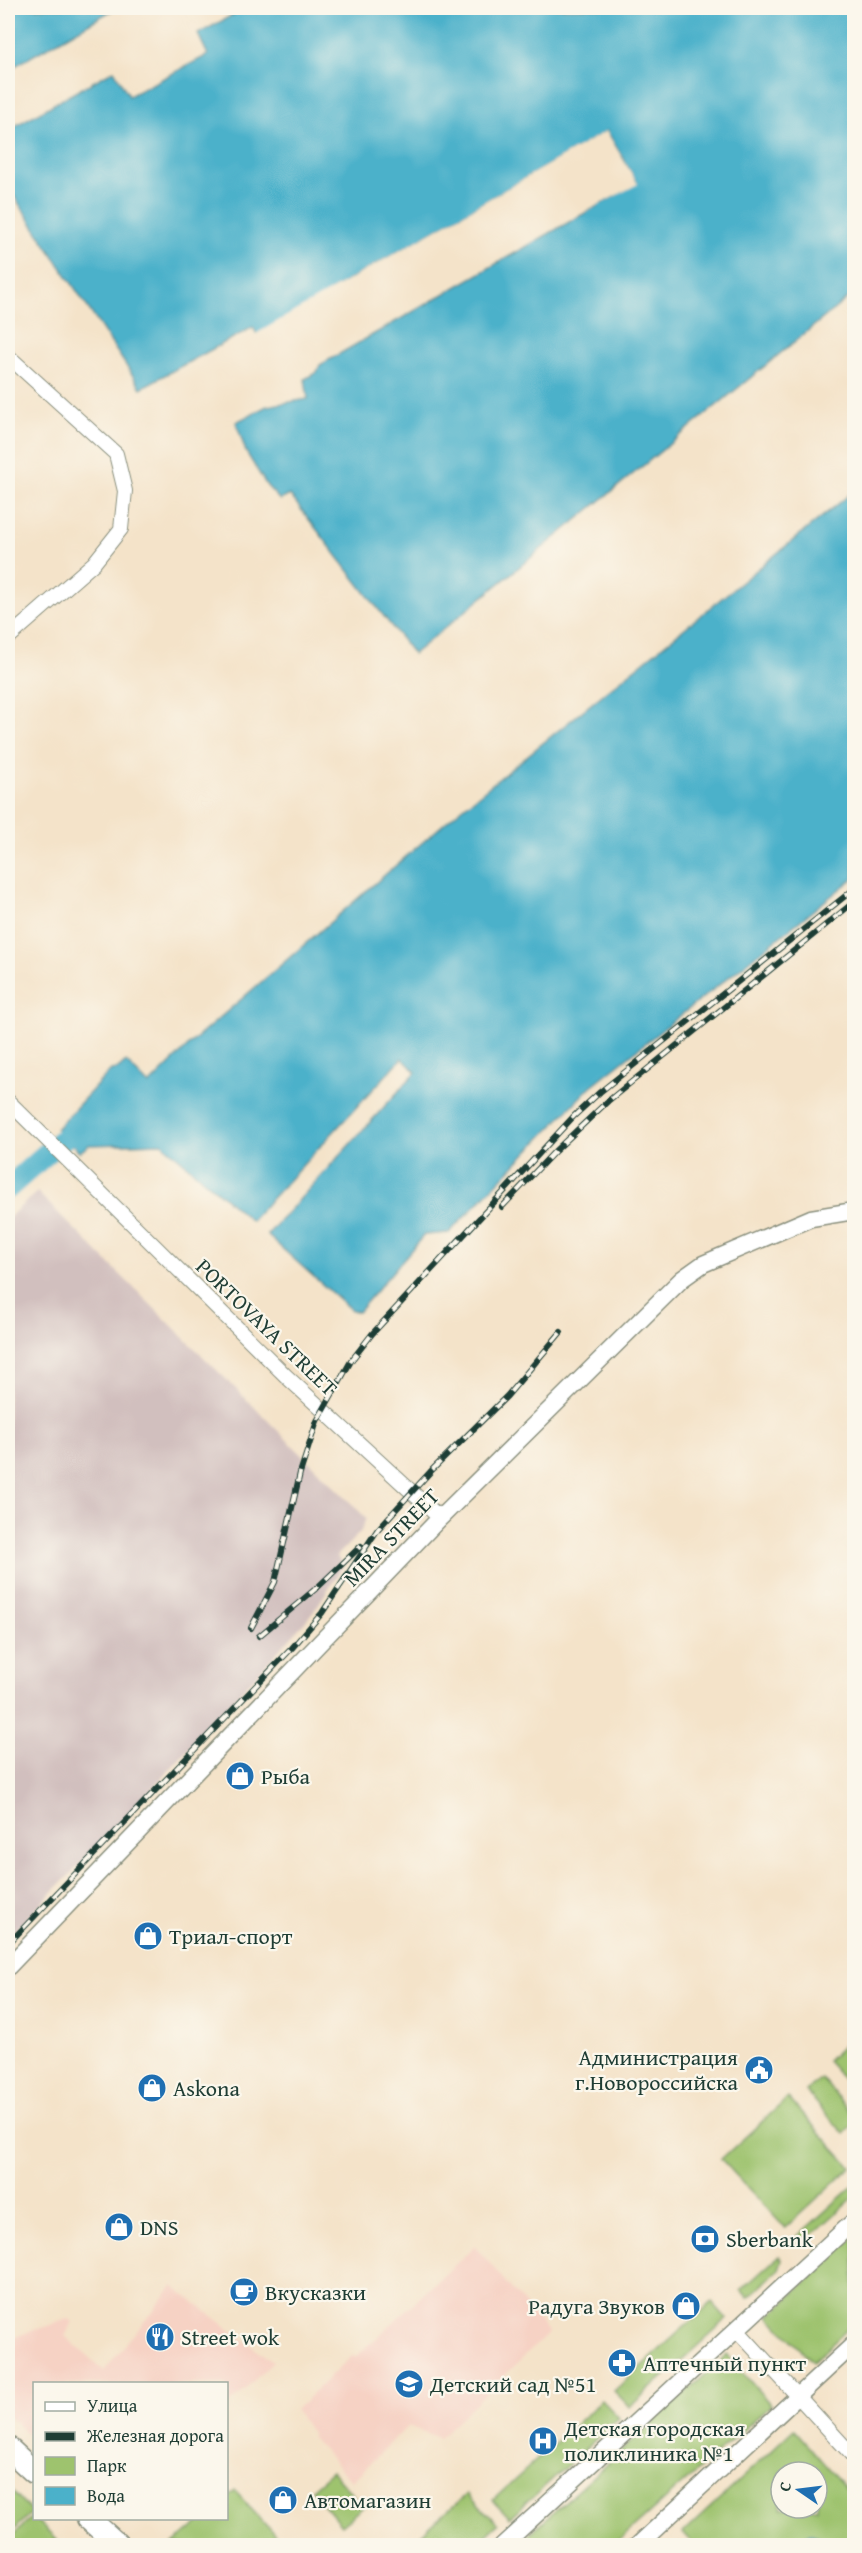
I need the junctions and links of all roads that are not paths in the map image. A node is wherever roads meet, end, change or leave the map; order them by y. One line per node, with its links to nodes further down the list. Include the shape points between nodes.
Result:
1 (8, 356): 2 (street, via 117,454 125,491 121,529 101,554)
2 (8, 638)
3 (8, 1101): 5 (street, PORTOVAYA STREET, via 214,1306)
4 (855, 1211): 5 (street, MIRA STREET, via 811,1218 703,1264 682,1279)
5 (440, 1518): 6 (street, MIRA STREET)
6 (8, 1967)
7 (855, 2221): 8 (street)
8 (737, 2331): 10 (street); 16 (street)
9 (855, 2344): 10 (street)
10 (800, 2396): 12 (street); 17 (street)
11 (8, 2448): 13 (highway)
12 (855, 2457)
13 (33, 2471)
14 (90, 2520): 15 (highway)
15 (117, 2545)
16 (502, 2546)
17 (637, 2546)

